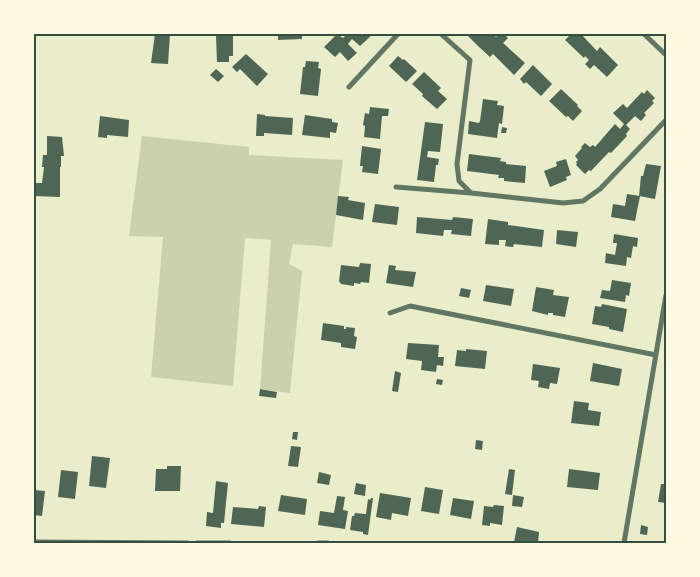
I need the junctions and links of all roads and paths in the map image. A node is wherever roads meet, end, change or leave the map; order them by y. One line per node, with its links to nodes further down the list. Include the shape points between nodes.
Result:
1 (398, 34): 5 (street)
2 (441, 34): 8 (street, via 470,60 457,164 459,181)
3 (644, 34): 4 (street)
4 (666, 55)
5 (349, 87)
6 (666, 120): 8 (street, via 600,189 583,200 563,203)
7 (396, 187): 8 (street)
8 (471, 193)
9 (666, 296): 11 (street)
10 (390, 313): 11 (street, via 410,306)
11 (656, 355): 19 (street)
12 (34, 542): 13 (street)
13 (69, 543): 14 (street)
14 (188, 543)
15 (197, 543): 16 (street)
16 (230, 543)
17 (318, 543): 18 (street)
18 (328, 543)
19 (624, 543)

